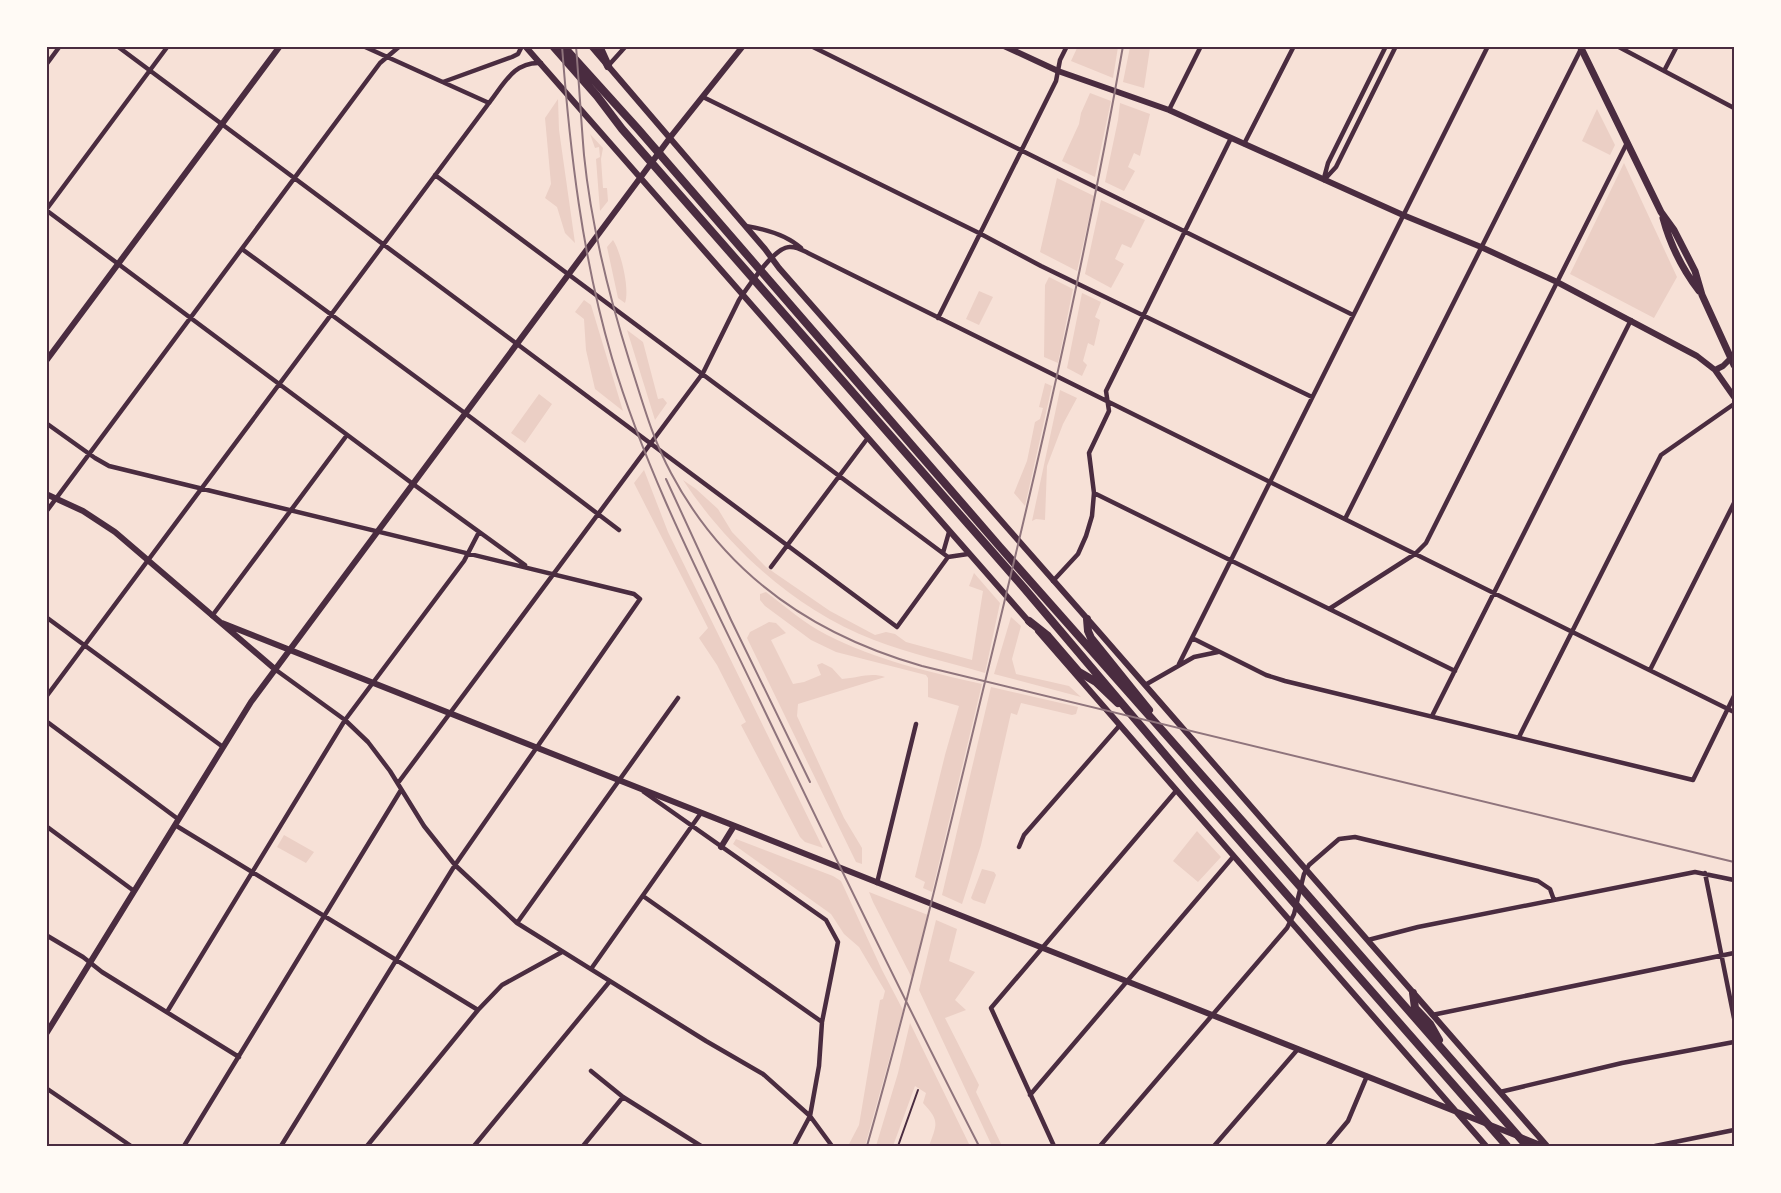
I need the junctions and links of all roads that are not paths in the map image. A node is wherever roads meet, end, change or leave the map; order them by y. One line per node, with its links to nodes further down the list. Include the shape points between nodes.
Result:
1 (60, 46): 27 (street)
2 (117, 46): 29 (street)
3 (168, 46): 29 (street)
4 (280, 46): 37 (street)
5 (363, 46): 25 (street)
6 (400, 46): 25 (street)
7 (524, 46): 26 (street); 32 (street, via 513,57)
8 (553, 46): 44 (main road)
9 (563, 46): 43 (main road)
10 (591, 46): 28 (street)
11 (599, 46): 28 (highway)
12 (626, 46): 28 (street)
13 (743, 46): 33 (street)
14 (811, 46): 42 (street)
15 (1004, 46): 30 (street)
16 (1067, 46): 30 (street)
17 (1201, 46): 36 (street)
18 (1294, 46): 41 (street)
19 (1386, 46): 48 (street, via 1328,163)
20 (1396, 46): 48 (street, via 1336,167)
21 (1488, 46): 50 (street)
22 (1617, 46): 31 (street)
23 (1677, 46): 31 (street)
24 (1581, 47): 40 (main road); 55 (street)
25 (388, 57): 32 (street); 47 (street)
26 (541, 63): 34 (street, via 517,69); 46 (street)
27 (46, 65)
28 (608, 66): 38 (street)
29 (150, 71): 37 (street); 49 (street)
30 (1058, 71): 36 (street); 42 (street)
31 (1664, 71): 35 (street)
32 (443, 82): 34 (street)
33 (703, 97): 38 (street); 53 (street)
34 (489, 103): 45 (street)
35 (1734, 108)
36 (1169, 110): 39 (street)
37 (223, 124): 47 (street); 59 (street)
38 (670, 138): 43 (street); 51 (street)
39 (1231, 138): 41 (street); 52 (street)
40 (1627, 143): 63 (street); 72 (main road, via 1661,212 1683,246 1702,296)
41 (1245, 144): 48 (street)
42 (1020, 150): 52 (street); 53 (street)
43 (659, 153): 44 (street); 60 (main road)
44 (651, 163): 46 (street); 62 (main road)
45 (435, 176): 54 (street); 61 (street)
46 (641, 177): 61 (street); 64 (street)
47 (294, 179): 54 (street); 56 (street)
48 (1324, 180): 50 (street)
49 (46, 210): 59 (street)
50 (1403, 215): 55 (street); 67 (street)
51 (745, 226): 57 (street, via 786,238); 58 (street)
52 (1185, 232): 65 (street); 67 (street)
53 (979, 233): 65 (street); 69 (street)
54 (383, 245): 66 (street); 71 (street)
55 (1481, 248): 63 (street); 99 (street)
56 (242, 249): 66 (street); 68 (street)
57 (806, 252): 58 (street, via 787,247); 69 (street)
58 (772, 258): 60 (street); 115 (street)
59 (118, 264): 68 (street); 73 (street)
60 (762, 270): 62 (street); 146 (main road)
61 (569, 274): 71 (street); 76 (street)
62 (753, 281): 64 (street); 140 (main road)
63 (1557, 282): 70 (street); 108 (street, via 1426,543)
64 (743, 294): 76 (street); 85 (street)
65 (1144, 314): 78 (street); 80 (street, via 1106,391)
66 (331, 315): 77 (street); 82 (street)
67 (1353, 315): 78 (street)
68 (191, 318): 77 (street); 87 (street)
69 (938, 318): 80 (street)
70 (1631, 320): 75 (street); 116 (street)
71 (517, 344): 82 (street); 86 (street)
72 (1733, 356): 74 (main road); 75 (street)
73 (46, 361)
74 (1734, 365)
75 (1715, 370): 79 (street)
76 (703, 373): 86 (street); 88 (street)
77 (279, 385): 84 (street); 91 (street)
78 (1312, 397): 89 (street)
79 (1734, 398)
80 (1107, 401): 89 (street); 92 (street, via 1108,411 1089,453)
81 (1734, 404): 123 (street, via 1661,455)
82 (466, 414): 90 (street); 98 (street)
83 (46, 423): 87 (street)
84 (347, 435): 90 (street); 96 (street)
85 (867, 439): 88 (street); 103 (street)
86 (651, 444): 98 (street); 104 (street)
87 (90, 454): 91 (street, via 109,465); 94 (street)
88 (839, 476): 104 (street); 106 (street)
89 (1270, 482): 99 (street); 111 (street)
90 (413, 484): 101 (street); 102 (street)
91 (202, 489): 96 (street); 110 (street)
92 (1094, 493): 111 (street); 115 (street, via 1092,516 1078,554)
93 (46, 494): 94 (street)
94 (57, 498): 97 (street); 110 (street, via 100,521)
95 (1734, 503): 130 (street)
96 (292, 510): 101 (street); 119 (street)
97 (46, 512)
98 (599, 513): 100 (street); 114 (street)
99 (1345, 519): 108 (street)
100 (619, 530)
101 (378, 531): 105 (street); 126 (street)
102 (479, 532): 105 (street); 112 (street)
103 (949, 532): 106 (street); 107 (street)
104 (786, 546): 109 (street, via 897,627); 113 (street)
105 (468, 552): 112 (street); 132 (street)
106 (943, 553): 109 (street)
107 (968, 554): 109 (street); 121 (street)
108 (1415, 554): 116 (street); 117 (street)
109 (948, 557)
110 (148, 560): 119 (street); 125 (street)
111 (1230, 560): 117 (street); 124 (street)
112 (527, 567): 114 (street)
113 (771, 567)
114 (554, 573): 139 (street); 149 (street, via 640,598)
115 (1053, 581): 120 (street)
116 (1494, 593): 123 (street); 131 (street)
117 (1329, 609): 131 (street)
118 (46, 616): 125 (street)
119 (212, 616): 122 (street)
120 (1087, 619): 133 (street); 146 (main road, via 1091,638)
121 (1029, 621): 140 (main road, via 1048,636 1079,672 1096,682); 145 (street)
122 (222, 623): 126 (street); 129 (street)
123 (1572, 632): 130 (street); 147 (street)
124 (1192, 638): 127 (street); 128 (street)
125 (85, 645): 135 (street); 148 (street)
126 (291, 650): 129 (street); 132 (street)
127 (1218, 652): 128 (street); 141 (street, via 1275,679)
128 (1179, 664): 133 (street)
129 (276, 670): 142 (street); 148 (street)
130 (1650, 670): 137 (street)
131 (1455, 671): 141 (street)
132 (372, 683): 139 (street); 142 (street)
133 (1144, 685): 164 (street)
134 (1734, 696): 137 (street)
135 (46, 697)
136 (678, 698): 150 (street)
137 (1728, 709): 138 (street); 147 (street, via 1693,780)
138 (1734, 712)
139 (450, 713): 149 (street); 151 (street)
140 (1132, 716): 173 (main road)
141 (1432, 717): 147 (street)
142 (345, 720): 151 (street, via 376,750); 165 (street)
143 (46, 722): 156 (street)
144 (916, 724): 168 (street)
145 (1120, 724): 154 (street); 161 (street, via 1024,835)
146 (1164, 731): 169 (main road)
147 (1519, 737)
148 (223, 747): 156 (street)
149 (537, 748): 150 (street); 163 (street)
150 (619, 780): 152 (street); 176 (street)
151 (398, 783): 153 (street)
152 (639, 788): 155 (street); 159 (street)
153 (401, 790): 163 (street); 174 (street)
154 (1176, 791): 162 (street); 179 (street)
155 (701, 813): 158 (street); 159 (street)
156 (176, 822): 165 (street); 170 (street)
157 (46, 826): 170 (street)
158 (734, 826): 160 (street); 168 (street)
159 (691, 827): 160 (street); 171 (street)
160 (721, 846): 194 (street, via 826,920 838,942)
161 (1019, 847)
162 (1233, 857): 175 (street); 187 (street)
163 (455, 865): 176 (street); 183 (street)
164 (1306, 870): 169 (street); 172 (street, via 1336,840 1351,837 1538,881 1550,889); 178 (street)
165 (252, 873): 174 (street); 190 (street)
166 (1706, 873): 167 (street); 172 (street); 182 (street)
167 (1734, 880)
168 (877, 883): 179 (street)
169 (1299, 890): 173 (street); 198 (main road)
170 (134, 891): 184 (street)
171 (643, 896): 185 (street); 194 (street)
172 (1554, 900): 178 (street)
173 (1296, 905): 175 (street); 209 (main road)
174 (325, 917): 183 (street); 199 (street)
175 (1290, 922): 192 (street); 207 (street)
176 (517, 923): 180 (street)
177 (46, 935): 184 (street)
178 (1368, 940): 188 (street)
179 (1042, 947): 187 (street); 205 (street, via 991,1008)
180 (562, 952): 185 (street); 189 (street, via 502,985)
181 (1734, 953): 182 (street)
182 (1722, 956): 191 (street); 193 (street)
183 (396, 960): 189 (street); 215 (street)
184 (90, 963): 190 (street); 195 (street)
185 (591, 969): 186 (street)
186 (610, 981): 208 (street, via 763,1074); 217 (street)
187 (1128, 981): 192 (street); 205 (street)
188 (1413, 993): 191 (street); 198 (main road, via 1415,1008 1430,1024)
189 (478, 1010): 216 (street)
190 (167, 1012): 199 (street)
191 (1432, 1014): 204 (street)
192 (1212, 1015): 197 (street); 224 (street)
193 (1734, 1017)
194 (822, 1022): 208 (street)
195 (47, 1033)
196 (1734, 1042): 204 (street)
197 (1298, 1049): 201 (street); 225 (street)
198 (1447, 1054): 211 (main road)
199 (239, 1057): 214 (street)
200 (591, 1071): 206 (street)
201 (1367, 1076): 207 (street); 226 (street, via 1348,1121)
202 (46, 1088): 213 (street)
203 (918, 1090): 222 (lane)
204 (1500, 1092): 230 (street)
205 (1030, 1095): 223 (street)
206 (623, 1097): 212 (street); 219 (street)
207 (1455, 1111): 209 (street); 227 (street)
208 (810, 1116): 220 (street); 221 (street)
209 (1487, 1124): 211 (street); 228 (main road)
210 (1734, 1130): 231 (street)
211 (1519, 1137): 229 (main road); 230 (street)
212 (585, 1144): 218 (street)
213 (131, 1146)
214 (184, 1146)
215 (281, 1146)
216 (367, 1146)
217 (474, 1146)
218 (592, 1146)
219 (701, 1146)
220 (794, 1146)
221 (832, 1146)
222 (898, 1146)
223 (1054, 1146)
224 (1101, 1146)
225 (1214, 1146)
226 (1326, 1146)
227 (1486, 1146)
228 (1507, 1146)
229 (1527, 1146)
230 (1545, 1146)
231 (1655, 1146)

